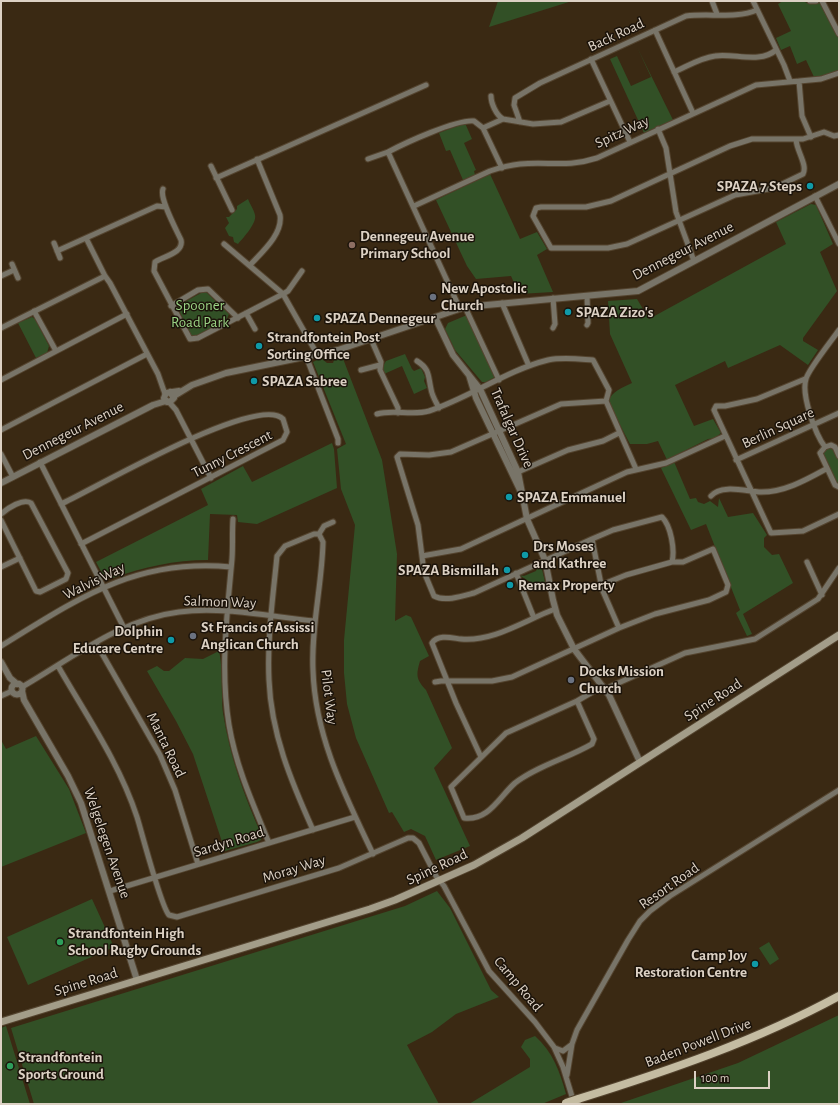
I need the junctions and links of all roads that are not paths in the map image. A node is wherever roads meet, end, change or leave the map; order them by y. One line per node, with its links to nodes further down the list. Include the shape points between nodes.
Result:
1 (712, 1): 7 (street)
2 (753, 1): 6 (street)
3 (810, 1): 4 (street)
4 (816, 1)
5 (822, 1): 9 (street)
6 (757, 10): 7 (street, Back Road, via 745,14); 10 (street)
7 (717, 14): 8 (street, Back Road, via 686,16)
8 (655, 30): 11 (street, Back Road); 12 (street)
9 (839, 34)
10 (776, 50): 12 (street, via 766,56 711,57); 14 (street)
11 (591, 59): 18 (street); 21 (street, Back Road, via 518,96 514,104)
12 (674, 72): 19 (street)
13 (839, 73): 15 (street, Spitz Way, via 826,78)
14 (790, 81): 15 (street, Spitz Way); 19 (street, Spitz Way, via 756,84)
15 (799, 81): 25 (street, via 802,116)
16 (426, 85): 29 (street)
17 (492, 96): 20 (street, via 498,116)
18 (610, 101): 21 (street, via 561,122); 27 (street)
19 (693, 113): 23 (street, Spitz Way)
20 (503, 119): 21 (street); 22 (street)
21 (520, 122)
22 (483, 128): 28 (street, via 474,121 464,121 409,141); 32 (street)
23 (658, 129): 27 (street, Spitz Way); 33 (street, via 665,144)
24 (839, 135): 25 (street, via 824,132)
25 (811, 137): 26 (street)
26 (796, 139): 33 (street, via 747,141 730,146); 41 (street, via 796,147 804,167 803,174 774,188 734,195)
27 (630, 142): 32 (street, Spitz Way, via 584,162 563,165 519,164)
28 (388, 152): 30 (street); 38 (street)
29 (258, 159): 34 (street); 50 (street, via 280,215 280,224 273,238)
30 (368, 159)
31 (211, 166): 34 (street)
32 (502, 168): 38 (street, Spitz Way, via 490,171)
33 (670, 174): 41 (street); 41 (street, via 604,203 586,207 536,208 533,216 548,245 556,249 615,247)
34 (216, 178): 40 (street)
35 (839, 184): 37 (street, Dennegeur Avenue)
36 (163, 189): 39 (street, via 161,192)
37 (815, 196): 45 (street); 48 (street, Dennegeur Avenue)
38 (414, 206): 61 (street)
39 (166, 208): 42 (street, via 157,206); 60 (street, via 182,246 153,265 155,275)
40 (232, 210)
41 (679, 220): 48 (street)
42 (86, 238): 46 (street); 54 (street)
43 (54, 243): 46 (street)
44 (224, 244): 50 (street)
45 (839, 244)
46 (57, 251): 47 (street)
47 (60, 258)
48 (694, 261): 57 (street, Dennegeur Avenue, via 638,291)
49 (12, 264): 51 (street)
50 (250, 265): 56 (street)
51 (14, 270): 53 (street); 55 (street)
52 (302, 271): 56 (street)
53 (1, 276)
54 (105, 276): 62 (street); 64 (street)
55 (18, 278)
56 (283, 294): 63 (street); 75 (street)
57 (587, 296): 58 (street, Dennegeur Avenue); 67 (street)
58 (552, 298): 59 (street, Dennegeur Avenue); 69 (street, via 555,324)
59 (502, 303): 61 (street, Dennegeur Avenue); 79 (street)
60 (171, 306): 66 (street, via 204,289 212,292); 66 (street, via 188,338 192,340)
61 (463, 308): 65 (street, Dennegeur Avenue); 83 (street)
62 (34, 311): 68 (street); 73 (street)
63 (246, 313): 66 (street); 70 (street)
64 (127, 314): 73 (street); 74 (street)
65 (435, 317): 72 (street, Dennegeur Avenue); 84 (street, Trafalgar Drive, via 450,351 469,374)
66 (238, 318)
67 (587, 325)
68 (1, 328)
69 (553, 328)
70 (255, 329)
71 (839, 330): 81 (street)
72 (371, 339): 75 (street, Dennegeur Avenue); 78 (street)
73 (56, 351): 82 (street)
74 (147, 354): 85 (street); 92 (street)
75 (317, 354): 76 (street, Dennegeur Avenue)
76 (306, 356): 85 (street, Dennegeur Avenue, via 226,373); 98 (street)
77 (417, 361): 87 (street, via 424,365 428,372 431,392)
78 (380, 365): 80 (street); 88 (street)
79 (529, 366): 83 (street); 86 (street, via 565,358 594,360 608,390)
80 (360, 370)
81 (805, 379): 91 (street); 96 (street, via 757,399 716,406 714,410)
82 (1, 380)
83 (499, 380): 84 (street)
84 (477, 390): 87 (street); 93 (street, Trafalgar Drive); 95 (street, Trafalgar Drive)
85 (169, 397): 97 (street); 103 (street, Dennegeur Avenue)
86 (606, 400): 93 (street, via 561,404); 94 (street)
87 (439, 408): 88 (street, via 426,412)
88 (398, 413): 90 (street)
89 (839, 413): 91 (street, Berlin Square)
90 (377, 414)
91 (813, 425): 99 (street); 102 (street, Berlin Square)
92 (1, 430)
93 (499, 431): 95 (street); 106 (street, Trafalgar Drive)
94 (619, 433): 104 (street); 106 (street, via 603,441 568,450)
95 (493, 434): 112 (street, Trafalgar Drive); 124 (street, via 451,452 429,455 400,454 396,458 416,519)
96 (725, 436): 102 (street); 104 (street, via 666,463)
97 (190, 439): 108 (street); 108 (street, Tunny Crescent, via 219,426 261,415 274,414 283,419 287,432 283,440); 114 (street, Tunny Crescent)
98 (338, 443)
99 (824, 447): 101 (street, via 833,446); 105 (street, via 820,454)
100 (1, 454): 107 (street)
101 (839, 456)
102 (736, 460): 111 (street, Berlin Square)
103 (40, 462): 107 (street, Dennegeur Avenue); 114 (street)
104 (636, 469): 118 (street)
105 (826, 469): 110 (street, via 834,485); 111 (street, via 779,490)
106 (518, 472): 112 (street, Trafalgar Drive)
107 (12, 477): 109 (street, Dennegeur Avenue)
108 (210, 478): 123 (street, Tunny Crescent)
109 (1, 482)
110 (839, 487)
111 (750, 491): 113 (street, via 724,491); 116 (street, Berlin Square, via 771,533 803,530)
112 (522, 495): 118 (street, Trafalgar Drive)
113 (711, 496)
114 (61, 504): 123 (street)
115 (1, 514): 125 (street, via 22,502 31,503 68,577 37,592)
116 (839, 514)
117 (233, 519): 130 (street)
118 (527, 519): 124 (street, via 461,549); 126 (street, Trafalgar Drive)
119 (1, 520): 125 (street)
120 (333, 522): 121 (street, via 324,526)
121 (319, 534): 138 (street, via 309,535 279,551); 140 (street, Pilot Way, via 323,549)
122 (592, 539): 126 (street); 127 (street, via 612,530 662,517 671,540 674,556); 133 (street)
123 (81, 544): 134 (street)
124 (422, 556): 132 (street, via 424,572 434,596 447,598 474,593)
125 (20, 558): 129 (street)
126 (545, 560): 132 (street); 136 (street, Trafalgar Drive)
127 (672, 562): 133 (street); 142 (street, via 683,562 713,549 728,589 709,600 655,614)
128 (807, 562): 135 (street)
129 (1, 567)
130 (231, 567): 134 (street, Walvis Way, via 176,566 132,576); 137 (street)
131 (839, 568): 135 (street)
132 (516, 573): 139 (street)
133 (601, 585): 142 (street)
134 (104, 587): 141 (street); 145 (street, Walvis Way)
135 (822, 595): 151 (street, via 756,640 681,655)
136 (554, 609): 139 (street); 146 (street, Trafalgar Drive)
137 (227, 612): 138 (street, Salmon Way); 141 (street, Salmon Way, via 179,612 145,619); 160 (street, via 224,676 229,726 243,778)
138 (271, 616): 140 (street, Salmon Way); 159 (street, via 268,680 278,740 288,775)
139 (534, 618): 149 (street, via 487,636 435,639 432,643)
140 (315, 621): 158 (street, Pilot Way, via 313,670 319,720 330,760)
141 (124, 628): 144 (street, Salmon Way)
142 (619, 628): 146 (street)
143 (839, 635): 156 (main road, Spine Road)
144 (96, 643): 148 (street, Salmon Way); 162 (street, Manta Road, via 160,755 175,790)
145 (1, 646)
146 (574, 649): 149 (street, via 507,678); 151 (street, Trafalgar Drive)
147 (1, 662): 152 (street, Welgelegen Avenue)
148 (58, 666): 152 (street, Salmon Way); 163 (street, Moray Way, via 127,788)
149 (448, 681): 150 (street); 155 (street)
150 (435, 682)
151 (604, 688): 154 (street); 156 (street, Trafalgar Drive)
152 (17, 689): 153 (street, Salmon Way); 165 (street, Welgelegen Avenue, via 81,803)
153 (1, 696)
154 (577, 701): 155 (street, via 506,733); 155 (street, via 594,739 592,744 523,778 483,814 475,818 464,818 451,787)
155 (481, 757)
156 (640, 762): 164 (main road, Spine Road, via 493,854)
157 (839, 790): 169 (street, Resort Road, via 650,911 628,940 585,1014)
158 (355, 817): 159 (street, Sardyn Road); 161 (street, Pilot Way)
159 (313, 830): 160 (street, Sardyn Road)
160 (270, 843): 162 (street, Sardyn Road)
161 (373, 854): 163 (street, Moray Way, via 339,868 177,917 167,913); 164 (street, Moray Way, via 408,838 416,840)
162 (198, 864): 163 (street, Sardyn Road)
163 (155, 877): 165 (street, Sardyn Road)
164 (439, 881): 166 (main road, Spine Road, via 370,910); 170 (street, Camp Road, via 489,971)
165 (110, 891): 166 (street, Welgelegen Avenue)
166 (138, 980): 168 (main road, Spine Road)
167 (839, 996): 172 (main road, Baden Powell Drive, via 713,1054)
168 (1, 1022)
169 (572, 1044): 170 (street, via 562,1051); 171 (street, Resort Road)
170 (554, 1048): 171 (street, Camp Road)
171 (567, 1078): 172 (street, Camp Road)
172 (570, 1103)

